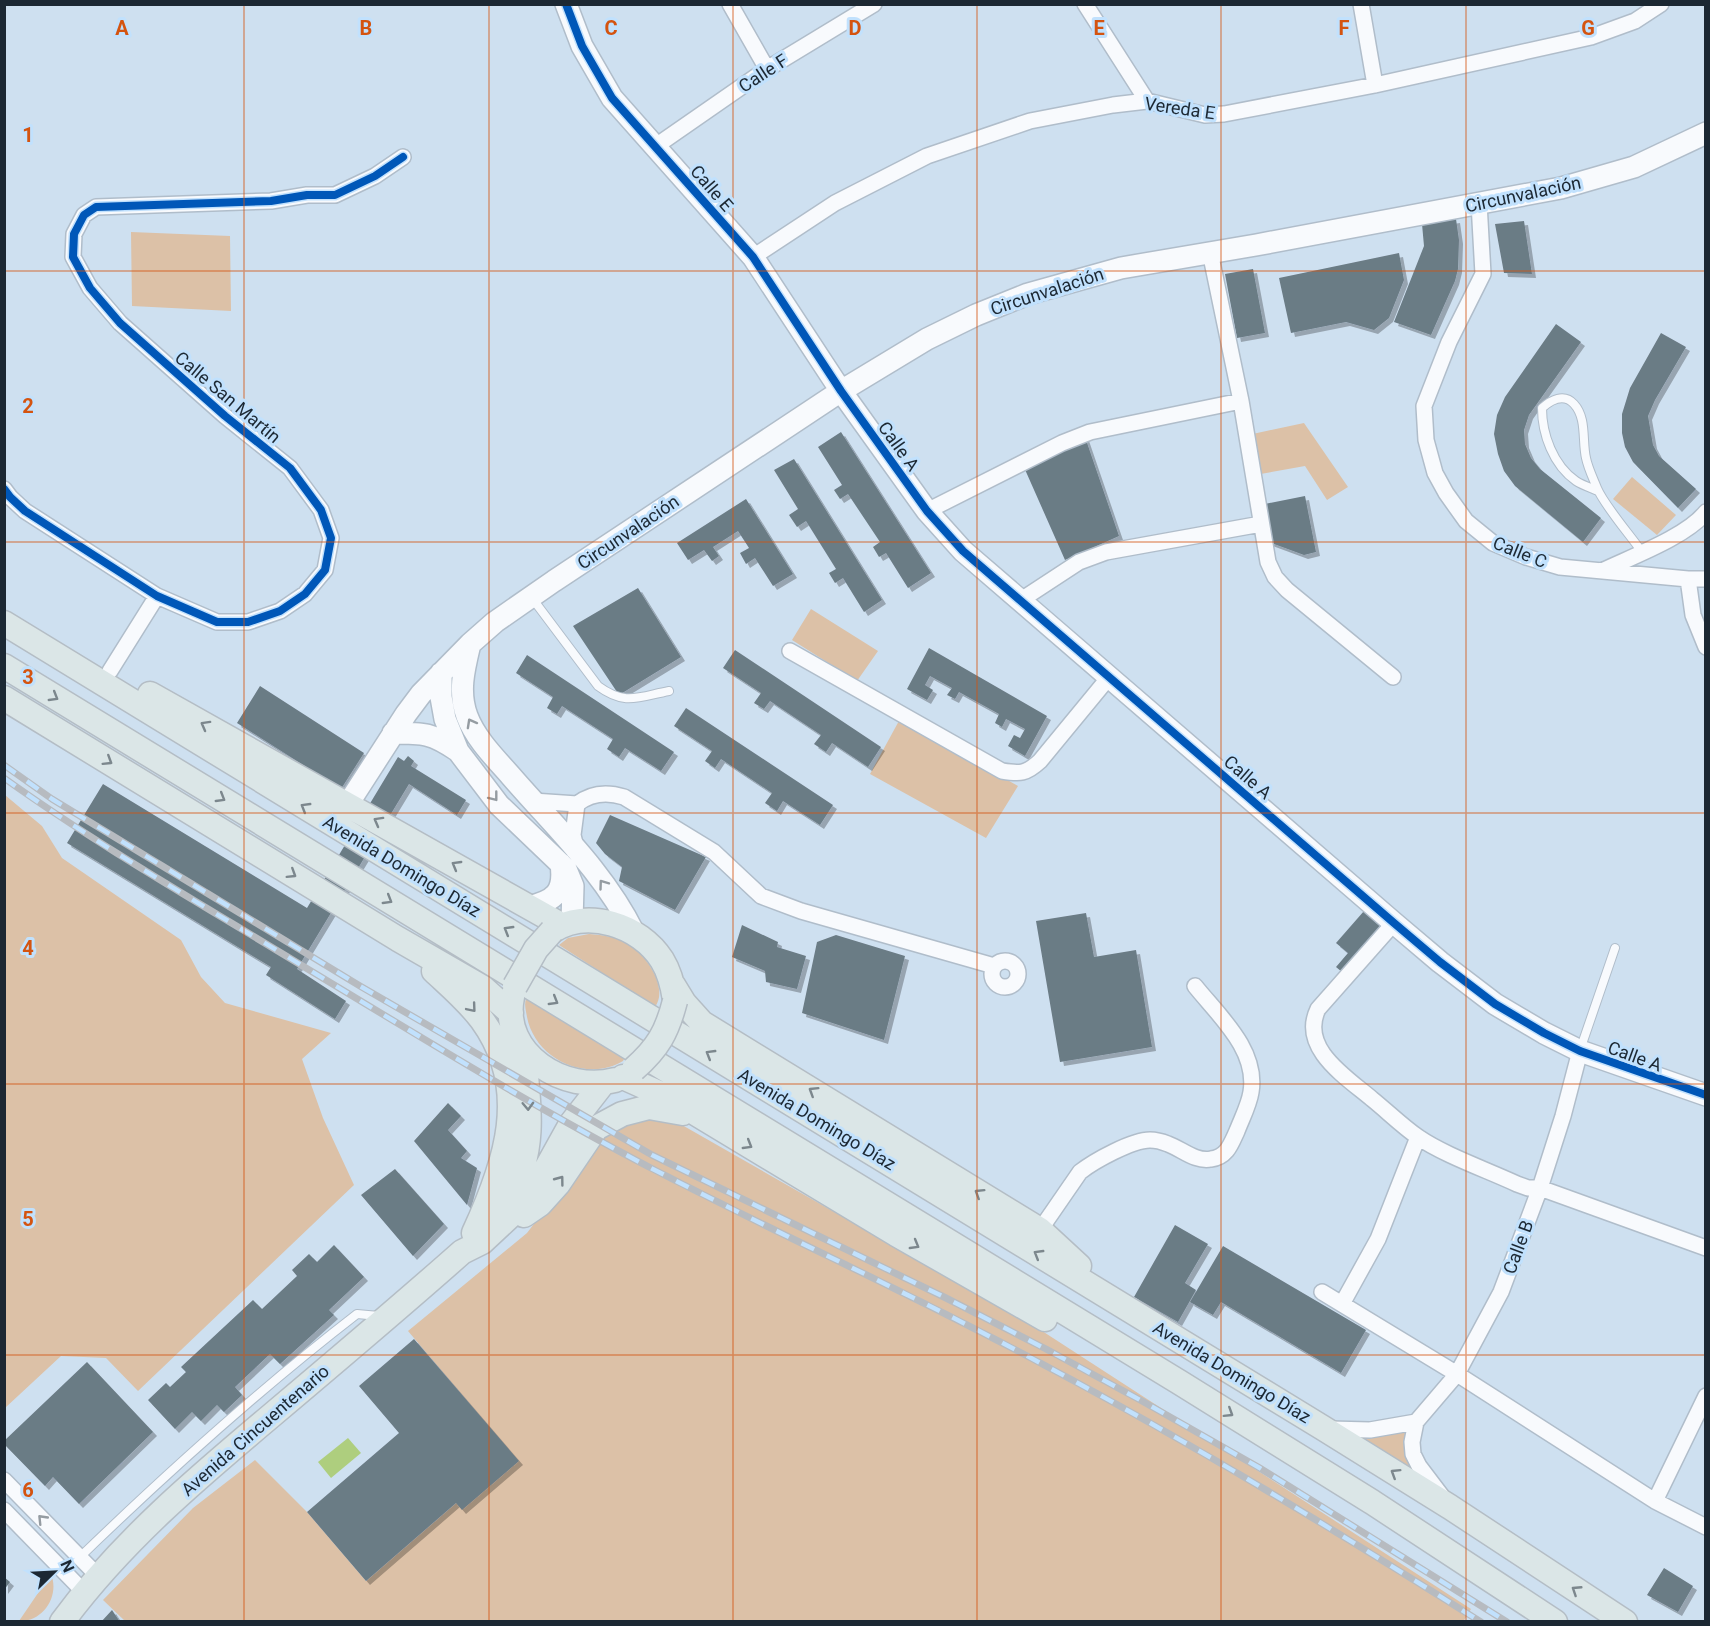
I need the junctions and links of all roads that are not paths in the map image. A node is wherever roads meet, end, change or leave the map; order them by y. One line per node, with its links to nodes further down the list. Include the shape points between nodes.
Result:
1 (566, 4): 11 (main road, Calle E, via 582,46 612,98)
2 (730, 4): 7 (street)
3 (874, 4): 7 (street, Calle F)
4 (1085, 4): 9 (street)
5 (1360, 4): 8 (street)
6 (1661, 4): 8 (street, Vereda E, via 1635,21 1591,37)
7 (767, 69): 11 (street, Calle F)
8 (1375, 85): 9 (street, Vereda E, via 1224,114 1205,115)
9 (1147, 101): 15 (street, Vereda E, via 1030,121 927,156 835,203)
10 (1706, 133): 13 (main road, Circunvalación, via 1634,167 1561,188)
11 (656, 146): 15 (main road, Calle E)
12 (403, 157): 27 (street, Calle San Martín, via 335,195 96,207 84,215 74,234 73,257 90,288 120,323 290,468 321,510 331,538 324,570 305,594 280,611 248,622 217,622)
13 (1479, 203): 14 (main road, Circunvalación); 24 (street, Calle C, via 1483,274 1449,342 1424,406 1426,440 1436,473 1466,521 1493,543 1560,567)
14 (1210, 252): 16 (main road, Circunvalación, via 1121,268 1028,294 927,339); 17 (street)
15 (753, 257): 16 (main road, Calle E)
16 (841, 391): 20 (main road, Calle A); 28 (main road, Circunvalación)
17 (1241, 401): 20 (street, via 1090,432); 22 (street)
18 (4, 489): 27 (street, Calle San Martín, via 25,511)
19 (1598, 491): 19 (lane, via 1586,458 1579,411 1564,398 1551,400 1542,408 1547,442 1575,481); 23 (lane)
20 (927, 511): 29 (main road, Calle A, via 963,551)
21 (1706, 512): 23 (street, via 1669,540)
22 (1261, 524): 29 (street, via 1106,552 1079,562); 39 (street, via 1275,577)
23 (1642, 552): 24 (street)
24 (1600, 571): 25 (street, Calle C)
25 (1688, 579): 26 (street, Calle C); 33 (street, via 1693,615)
26 (1706, 579)
27 (157, 596): 36 (street)
28 (531, 596): 32 (main road, Circunvalación); 40 (lane, via 598,686 608,693 626,698)
29 (1021, 600): 38 (main road, Calle A)
30 (4, 611): 36 (main road)
31 (4, 623): 71 (main road, Avenida Domingo Díaz, one-way to 31)
32 (470, 644): 37 (main road, Circunvalación); 44 (main road, one-way to 32, via 486,746 468,718 462,678)
33 (1706, 647)
34 (790, 651): 38 (street, via 1002,771 1017,774 1040,761)
35 (4, 666): 74 (main road, Avenida Domingo Díaz, one-way to 74)
36 (110, 671): 45 (main road, one-way to 36)
37 (441, 673): 42 (main road, Circunvalación, via 421,693); 43 (main road, via 445,718)
38 (1110, 676): 50 (main road, Calle A)
39 (1393, 677)
40 (669, 691)
41 (4, 698): 53 (main road, one-way to 53)
42 (393, 733): 43 (main road, via 423,733 440,738); 45 (main road, Circunvalación)
43 (458, 751): 48 (main road, one-way to 48, via 499,804)
44 (533, 801): 46 (street); 47 (main road)
45 (348, 804): 49 (main road, one-way to 45)
46 (577, 804): 47 (street, via 573,835); 55 (street, via 599,794 624,797 714,852 761,896)
47 (576, 848): 52 (main road, one-way to 47, via 624,911)
48 (561, 863): 49 (main road, via 562,882 555,895 547,902); 51 (main road, via 573,886)
49 (528, 907): 51 (main road)
50 (1394, 923): 60 (main road, Calle A, via 1495,1004); 64 (street, via 1318,1009 1314,1031 1329,1062)
51 (562, 926): 52 (main road, via 600,921); 58 (main road, bridge, via 536,949 515,986)
52 (634, 933): 57 (main road, via 662,960)
53 (398, 939): 58 (main road, via 483,988); 67 (main road, one-way to 67, via 465,1000 495,1043 504,1069 510,1115 506,1151)
54 (1616, 948): 60 (lane)
55 (994, 966)
56 (1194, 986): 66 (street, via 1241,1043 1249,1065 1250,1100 1228,1150 1201,1160 1160,1141 1131,1145 1080,1172)
57 (674, 993): 61 (main road, bridge, via 670,1021 662,1039 649,1056); 66 (main road, one-way to 57, via 702,1023)
58 (511, 1013): 59 (main road)
59 (523, 1048): 61 (main road, via 558,1077 580,1083); 67 (main road, Avenida Cincuentenario, one-way to 67, via 529,1107 524,1163 509,1194)
60 (1580, 1051): 62 (main road, Calle A); 65 (street, Calle B)
61 (620, 1076): 63 (main road, via 664,1094); 67 (main road, Avenida Cincuentenario, via 571,1124 527,1197 511,1215)
62 (1706, 1095)
63 (710, 1123): 67 (main road, one-way to 63, via 540,1204 596,1128 622,1114 650,1107 675,1110); 74 (main road, one-way to 74, via 1089,1344)
64 (1418, 1137): 65 (street, via 1517,1184); 70 (street, via 1378,1239)
65 (1540, 1188): 68 (street); 73 (street, Calle B, via 1501,1292)
66 (1040, 1230): 71 (main road)
67 (473, 1242): 72 (main road, Avenida Cincuentenario)
68 (1706, 1248)
69 (1322, 1292): 70 (street)
70 (1341, 1304): 73 (street)
71 (1123, 1306): 77 (main road, Avenida Domingo Díaz)
72 (389, 1316): 83 (lane, via 357,1314 311,1349); 84 (main road, Avenida Cincuentenario, via 149,1523)
73 (1457, 1374): 76 (street, Calle B); 79 (street)
74 (1179, 1382): 86 (main road, Avenida Domingo Díaz, one-way to 86)
75 (1706, 1396): 79 (street)
76 (1416, 1422): 77 (street, via 1370,1430); 80 (street, via 1413,1454)
77 (1323, 1428): 80 (main road, Avenida Domingo Díaz, one-way to 77)
78 (4, 1480): 83 (street, one-way to 78)
79 (1655, 1502): 82 (street)
80 (1450, 1507): 87 (main road, Avenida Domingo Díaz, one-way to 80)
81 (4, 1510): 84 (street)
82 (1706, 1527)
83 (80, 1557): 84 (street)
84 (91, 1584): 85 (main road, Avenida Cincuentenario)
85 (60, 1621)
86 (1555, 1622)
87 (1625, 1622)

